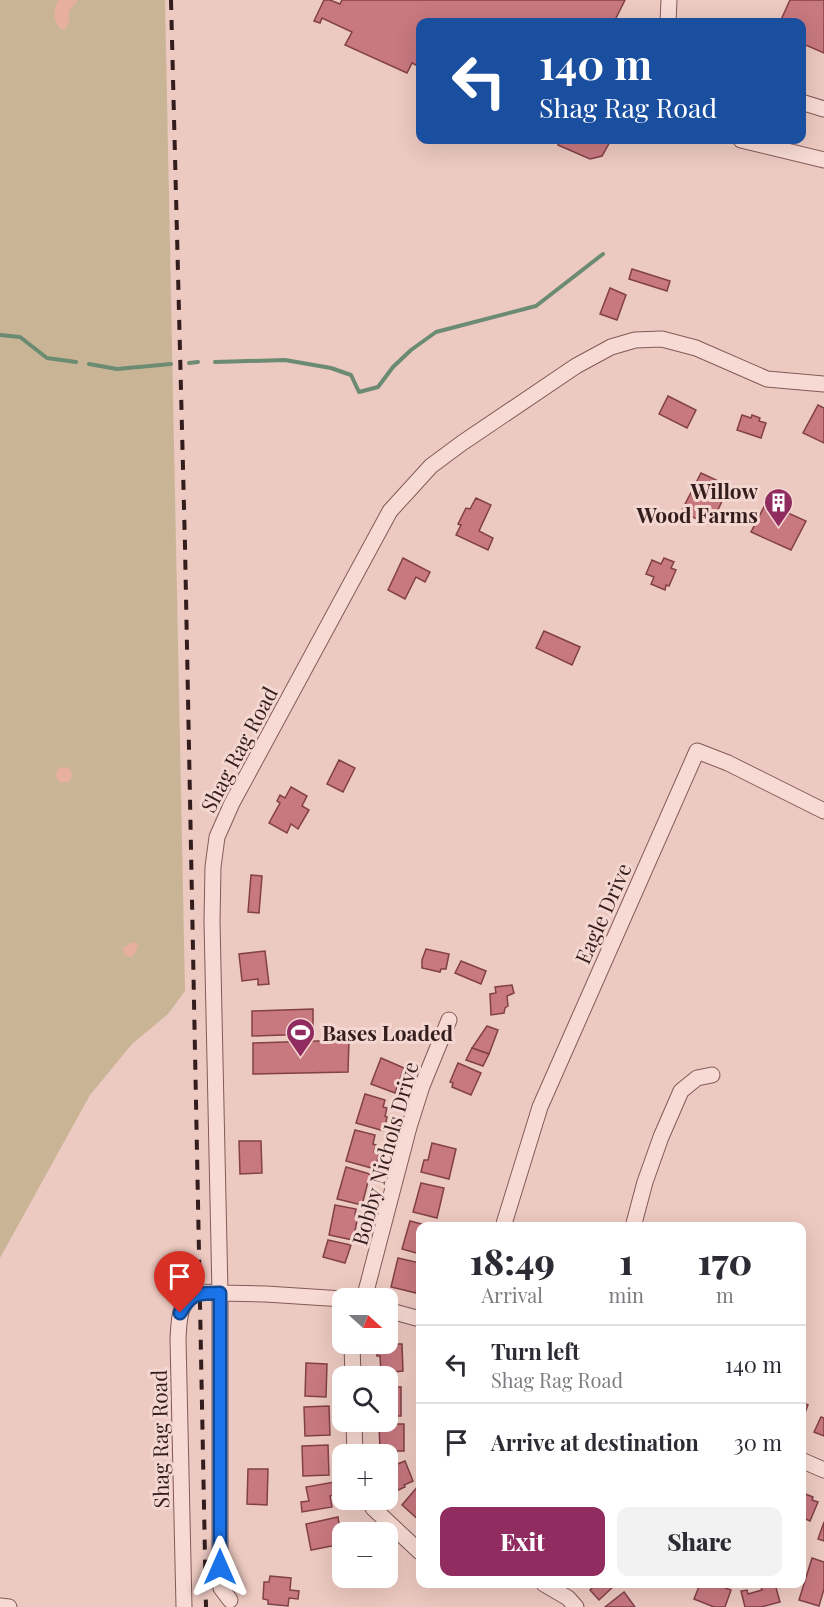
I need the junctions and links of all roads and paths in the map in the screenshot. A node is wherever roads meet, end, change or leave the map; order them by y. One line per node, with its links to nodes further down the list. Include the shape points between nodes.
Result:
1 (669, 0): 2 (street)
2 (668, 18)
3 (806, 104): 4 (street)
4 (824, 109)
5 (758, 144): 6 (street)
6 (824, 160)
7 (824, 384): 14 (street, Shag Rag Road, via 767,379 696,348 662,339 634,340 610,347 576,366 431,466 390,511 216,837 212,921)
8 (824, 811): 11 (street, Eagle Drive, via 697,751 540,1107)
9 (449, 1020): 13 (street, Bobby Nichols Drive, via 409,1126)
10 (712, 1075): 12 (street, via 696,1078 681,1091 658,1146)
11 (505, 1222)
12 (635, 1222)
13 (367, 1288)
14 (220, 1293): 15 (street); 23 (street, via 220,1567 221,1588); 26 (street, Shag Rag Road, via 199,1293 186,1302 180,1313)
15 (332, 1298)
16 (398, 1313): 17 (street)
17 (416, 1318)
18 (806, 1462): 19 (street)
19 (824, 1470)
20 (375, 1510): 21 (street)
21 (416, 1548)
22 (551, 1588): 27 (street)
23 (230, 1600)
24 (0, 1606): 25 (street)
25 (9, 1607)
26 (184, 1607)
27 (576, 1607)

